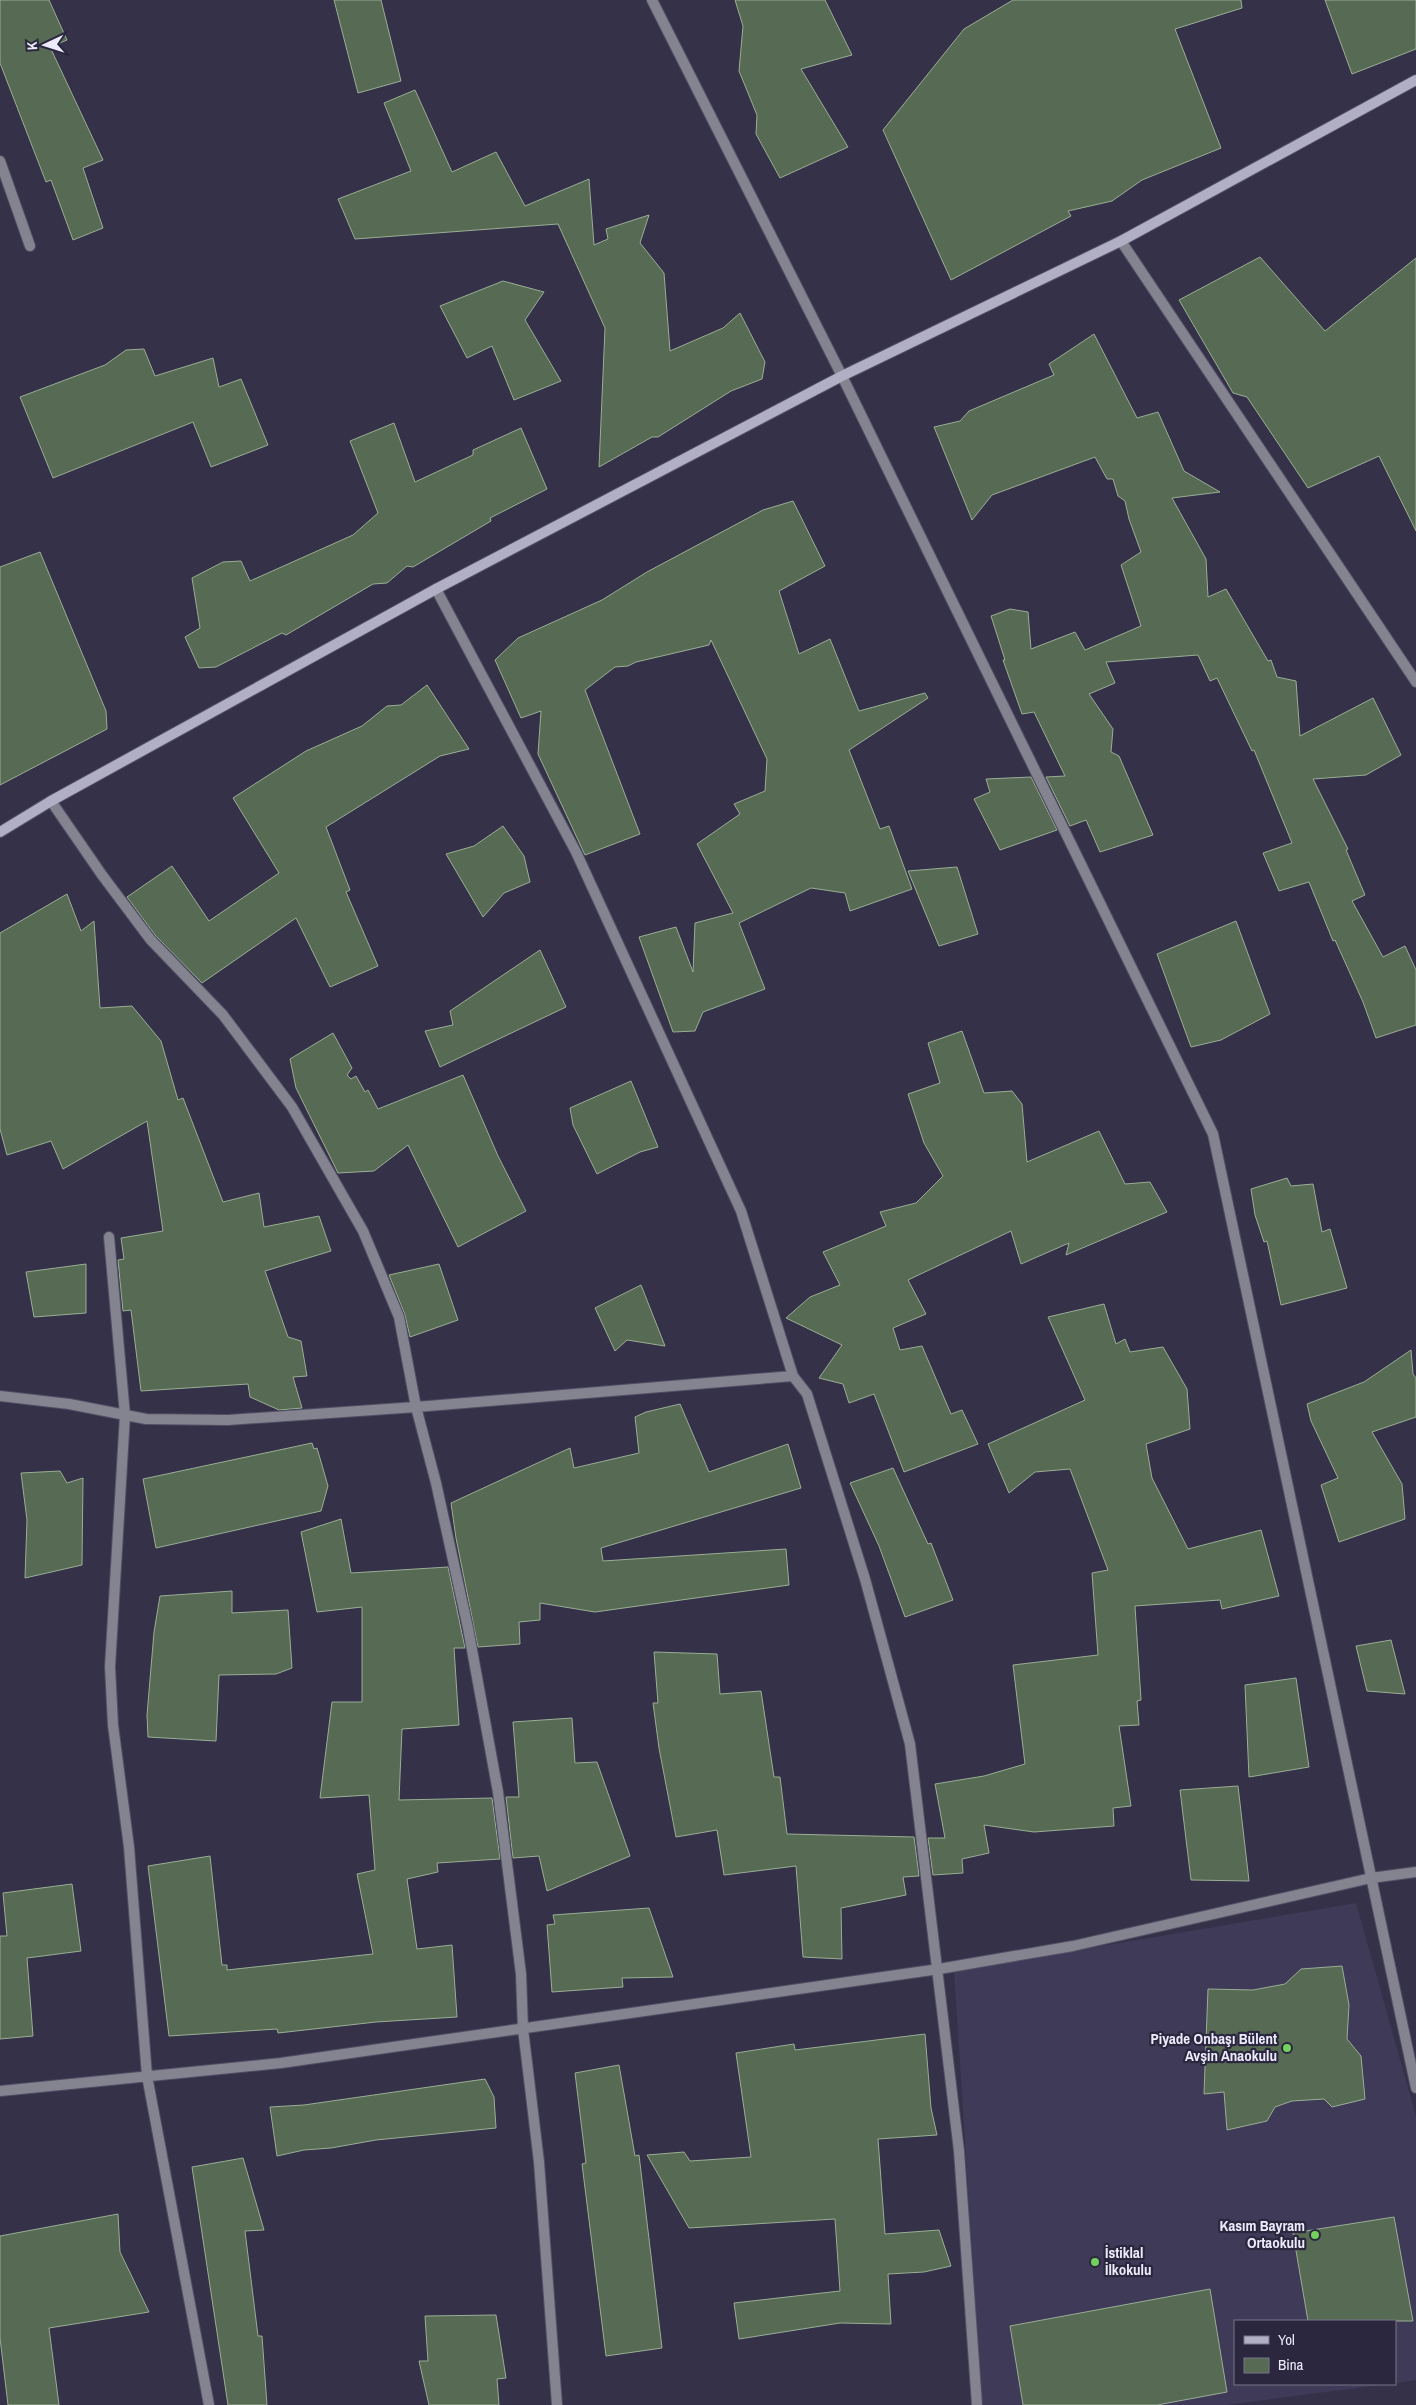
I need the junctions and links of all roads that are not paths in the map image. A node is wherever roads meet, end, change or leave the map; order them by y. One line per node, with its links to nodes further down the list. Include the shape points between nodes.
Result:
1 (652, 0): 6 (street)
2 (1416, 80): 4 (street)
3 (0, 161): 5 (street)
4 (1121, 241): 6 (street); 8 (street)
5 (30, 246)
6 (842, 376): 7 (street); 17 (street, via 1214,1134)
7 (436, 589): 9 (street); 12 (street, via 576,852 741,1211)
8 (1416, 682)
9 (51, 801): 10 (street); 14 (street, via 150,939 223,1015 292,1107 363,1231 398,1317)
10 (0, 832)
11 (108, 1237): 15 (street)
12 (794, 1376): 14 (street); 18 (street, via 807,1394 865,1579 910,1744)
13 (0, 1396): 15 (street)
14 (416, 1407): 15 (street, via 228,1420 146,1419); 19 (street, via 468,1628 498,1792 521,1974)
15 (125, 1415): 20 (street, via 110,1667 113,1725 129,1847)
16 (1416, 1872): 17 (street)
17 (1371, 1878): 18 (street, via 1073,1946); 21 (street)
18 (939, 1969): 19 (street); 25 (street, via 959,2151)
19 (523, 2029): 20 (street, via 281,2063); 24 (street, via 539,2162)
20 (147, 2076): 22 (street); 23 (street)
21 (1416, 2088)
22 (0, 2091)
23 (210, 2405)
24 (557, 2405)
25 (977, 2405)

